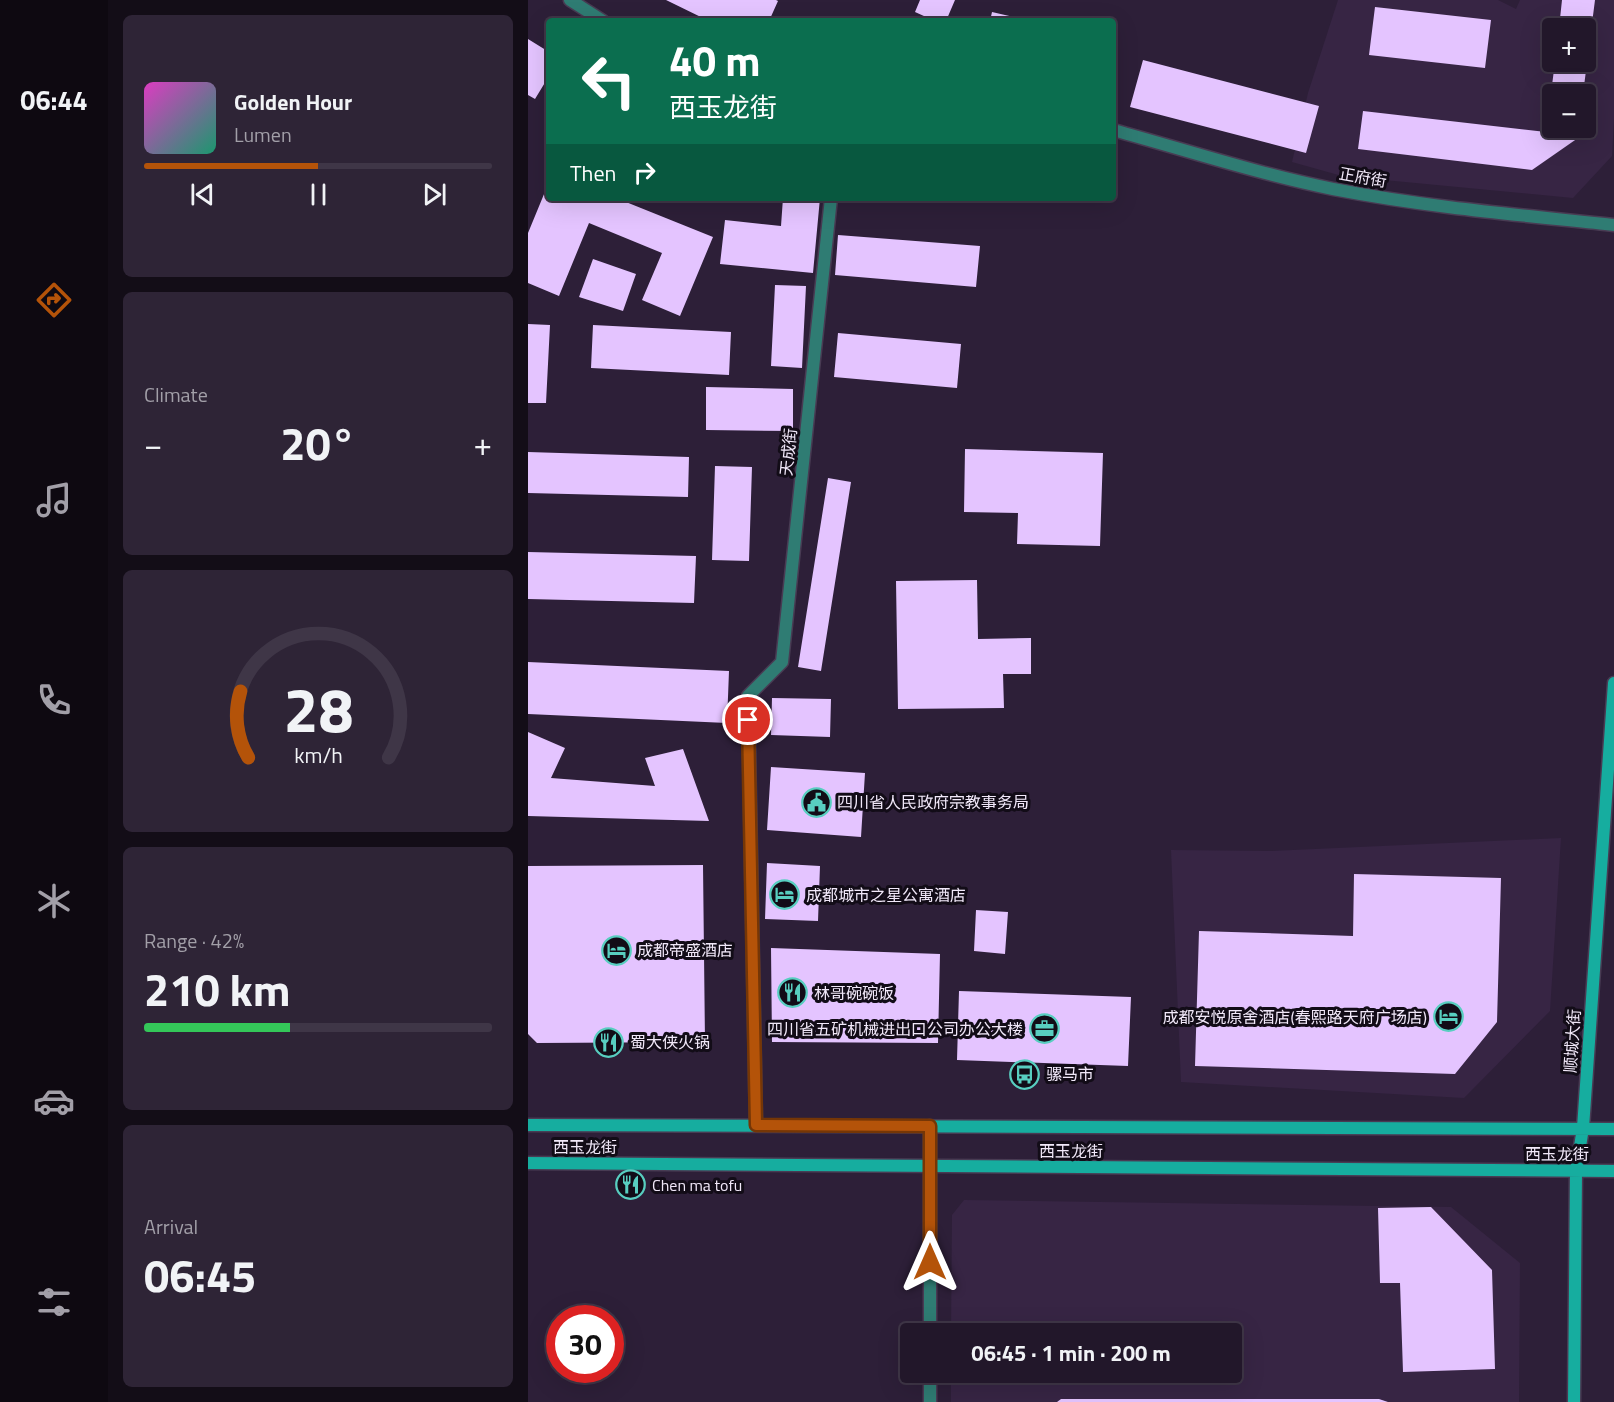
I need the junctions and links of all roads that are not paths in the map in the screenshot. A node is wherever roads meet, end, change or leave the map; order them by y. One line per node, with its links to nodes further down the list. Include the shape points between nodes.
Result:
1 (570, 0): 2 (street)
2 (598, 18)
3 (1116, 131): 5 (street, 正府街, via 1332,189 1401,201)
4 (831, 201): 8 (street, 天成街, via 782,662 748,696)
5 (1614, 225)
6 (1614, 683): 10 (main road, 顺城大街)
7 (528, 1125): 8 (main road, 西玉龙街)
8 (756, 1125): 9 (main road, 西玉龙街)
9 (930, 1126): 10 (main road, 西玉龙街); 13 (street)
10 (1583, 1128): 11 (main road, 西玉龙街); 14 (main road, 顺城大街)
11 (1614, 1129)
12 (528, 1163): 13 (main road, 西玉龙街)
13 (930, 1166): 14 (main road, 西玉龙街); 16 (street)
14 (1576, 1171): 15 (main road, 西玉龙街); 19 (main road, 顺城大街)
15 (1614, 1171)
16 (930, 1323)
17 (930, 1383): 18 (street)
18 (930, 1402)
19 (1574, 1402)

